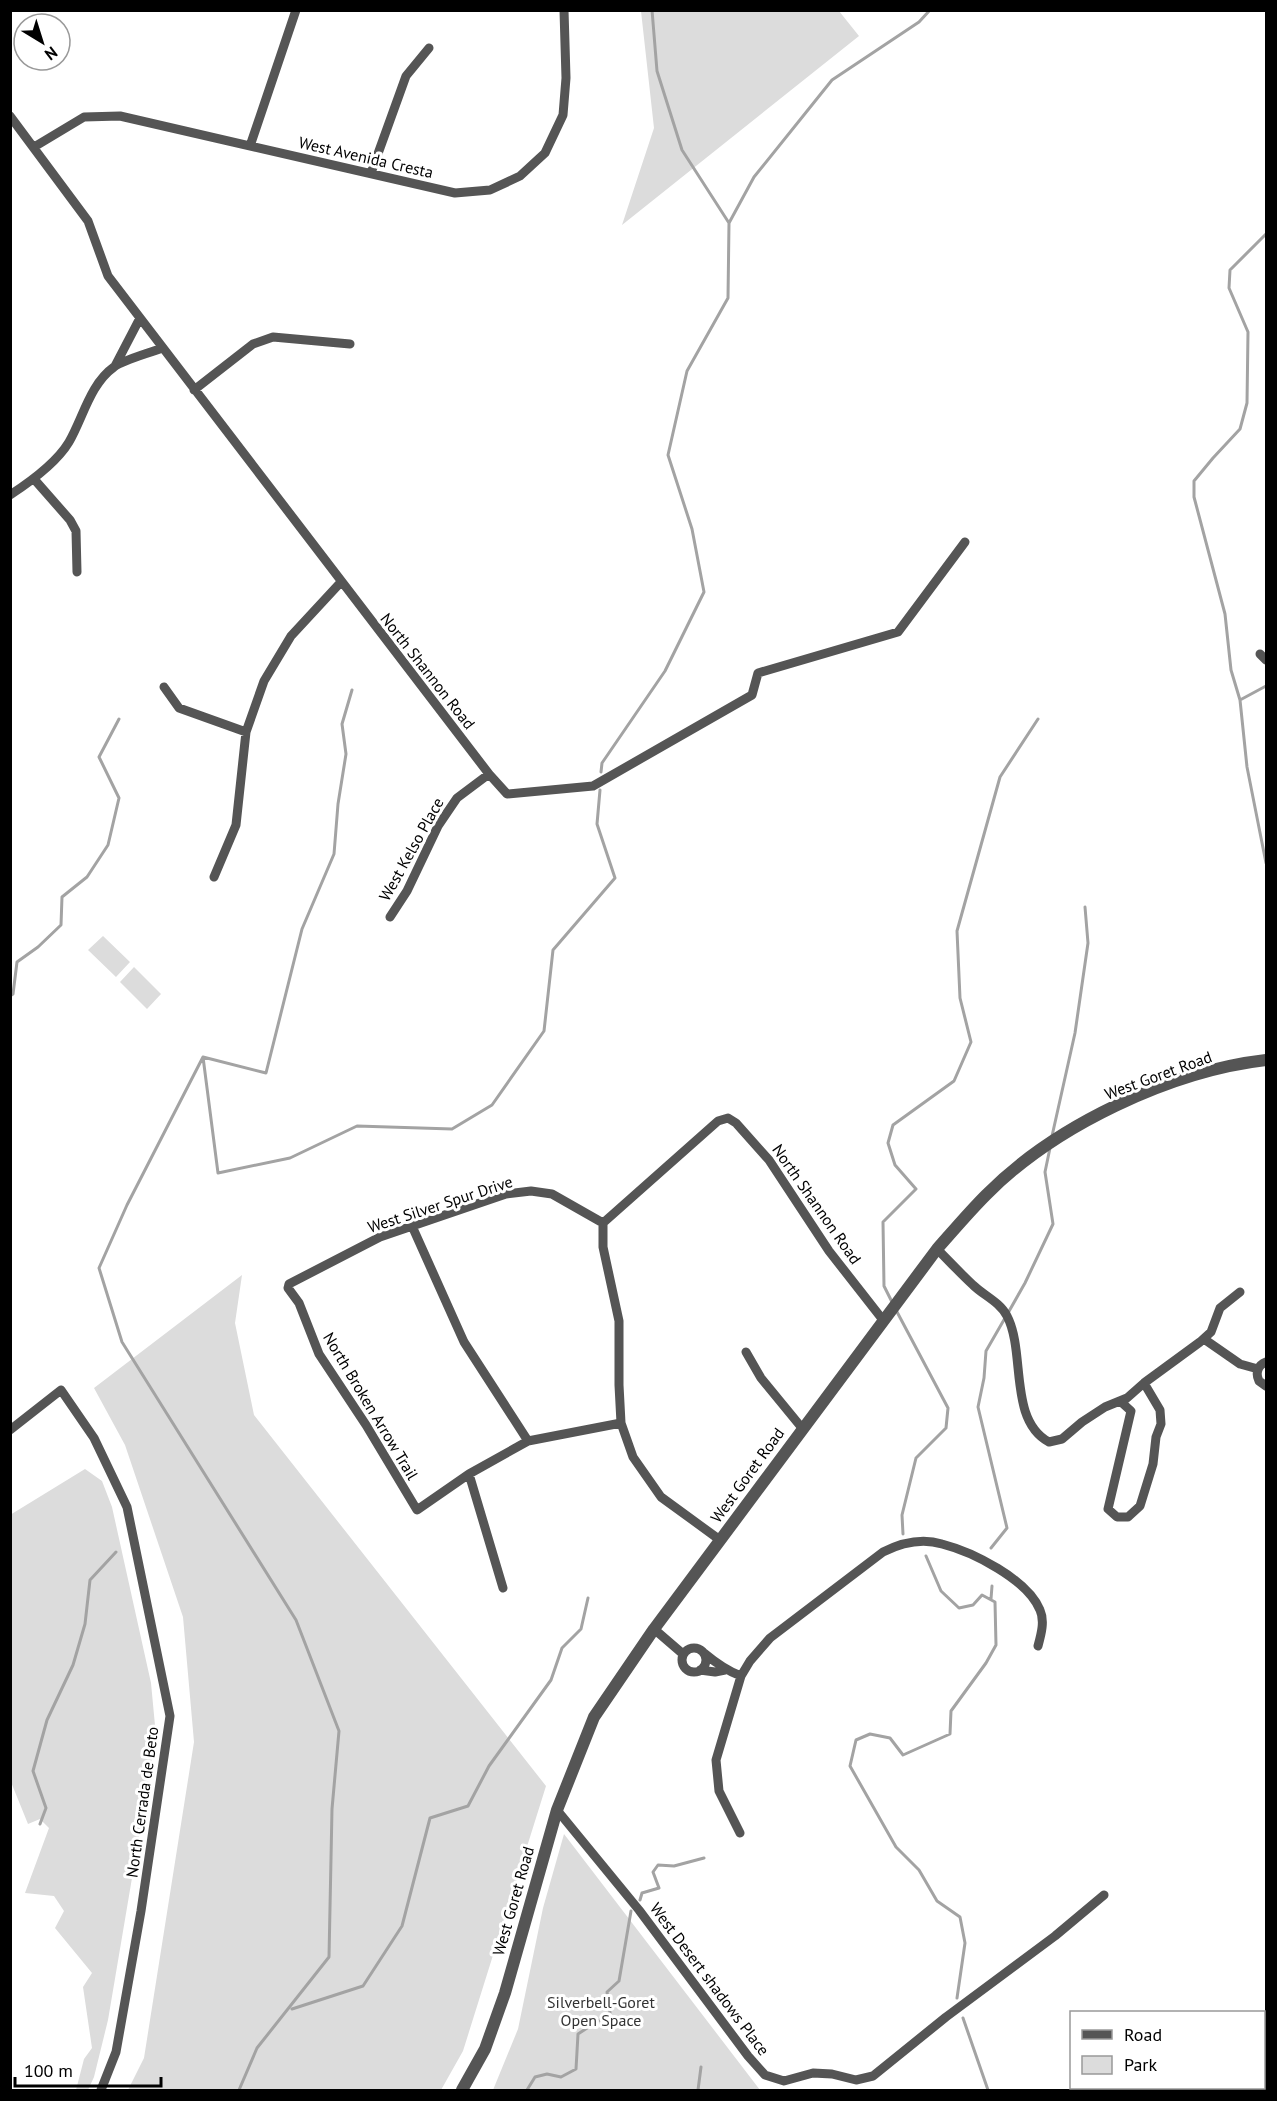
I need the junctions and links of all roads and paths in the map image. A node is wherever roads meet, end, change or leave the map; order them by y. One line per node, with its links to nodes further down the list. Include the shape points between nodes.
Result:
1 (296, 10): 5 (street)
2 (564, 10): 7 (street, West Avenida Cresta, via 563,115 545,153 520,176 490,190 455,193)
3 (429, 48): 7 (street, via 406,76)
4 (10, 116): 6 (street, North Shannon Road)
5 (250, 146): 6 (street, West Avenida Cresta, via 120,116 84,117); 7 (street, West Avenida Cresta)
6 (34, 147): 8 (street, North Shannon Road, via 88,221 108,276)
7 (371, 173)
8 (140, 318): 10 (street, North Shannon Road); 11 (street)
9 (350, 344): 12 (street, via 273,337 253,344)
10 (162, 348): 11 (street); 12 (street, North Shannon Road)
11 (115, 366): 13 (street, via 89,398 68,444)
12 (194, 390): 17 (street, North Shannon Road)
13 (34, 479): 14 (street); 16 (street, via 76,531)
14 (10, 495)
15 (965, 542): 20 (street, North Shannon Road, via 898,632 758,673 752,694 593,786 507,794)
16 (77, 572)
17 (341, 582): 19 (street, via 291,636 264,681); 20 (street, North Shannon Road)
18 (164, 687): 19 (street, via 179,708)
19 (246, 732): 21 (street, via 236,825)
20 (489, 774): 22 (street, West Kelso Place, via 457,798)
21 (214, 877)
22 (390, 917)
23 (1266, 1060): 26 (street, West Goret Road, via 1163,1087 1066,1132 987,1194)
24 (603, 1223): 25 (street, West Silver Spur Drive, via 552,1194 531,1191 506,1194); 29 (street, North Shannon Road, via 718,1120 728,1118 769,1160 829,1251); 37 (street, via 603,1247 619,1321)
25 (412, 1226): 27 (street, West Silver Spur Drive, via 380,1237); 40 (street, via 464,1342)
26 (937, 1249): 29 (street, West Goret Road); 36 (street, via 1005,1312 1014,1336 1019,1382 1029,1420 1038,1436 1049,1442 1062,1439 1089,1417)
27 (288, 1284): 41 (street, North Broken Arrow Trail, via 318,1354 417,1510)
28 (1240, 1292): 30 (street, via 1220,1308 1211,1332)
29 (883, 1320): 38 (street, West Goret Road)
30 (1204, 1339): 33 (street, via 1240,1364); 34 (street)
31 (746, 1352): 38 (street, via 760,1378)
32 (1266, 1362): 33 (street)
33 (1258, 1369): 35 (street, via 1259,1381)
34 (1144, 1383): 36 (street); 36 (street, via 1160,1410 1153,1464 1140,1506 1128,1516 1117,1517 1108,1509 1131,1411)
35 (1266, 1386)
36 (1120, 1401)
37 (621, 1423): 40 (street); 42 (street, via 633,1457 661,1497)
38 (802, 1428): 42 (street, West Goret Road)
39 (10, 1430): 54 (street, North Cerrada de Beto, via 61,1390 93,1438 127,1507 170,1716 116,2052)
40 (528, 1441): 41 (street)
41 (469, 1474): 43 (street)
42 (720, 1540): 44 (street, West Goret Road)
43 (503, 1588)
44 (654, 1629): 47 (street); 51 (street, West Goret Road, via 594,1717)
45 (1038, 1646): 50 (street, via 1043,1627 1041,1611 1017,1581 941,1544 900,1544 770,1638)
46 (704, 1653): 47 (street, via 694,1647); 48 (street, via 706,1662); 49 (street)
47 (683, 1654): 48 (street, via 684,1666 691,1671)
48 (700, 1670): 49 (street)
49 (725, 1670): 50 (street)
50 (741, 1676): 52 (street, via 716,1760 719,1791)
51 (556, 1810): 53 (street, West Desert shadows Place, via 639,1910 748,2056 765,2075 784,2081 813,2073 856,2080 873,2076); 55 (street, West Goret Road, via 505,1993 485,2049)
52 (740, 1833)
53 (1104, 1895)
54 (101, 2091)
55 (462, 2091)

